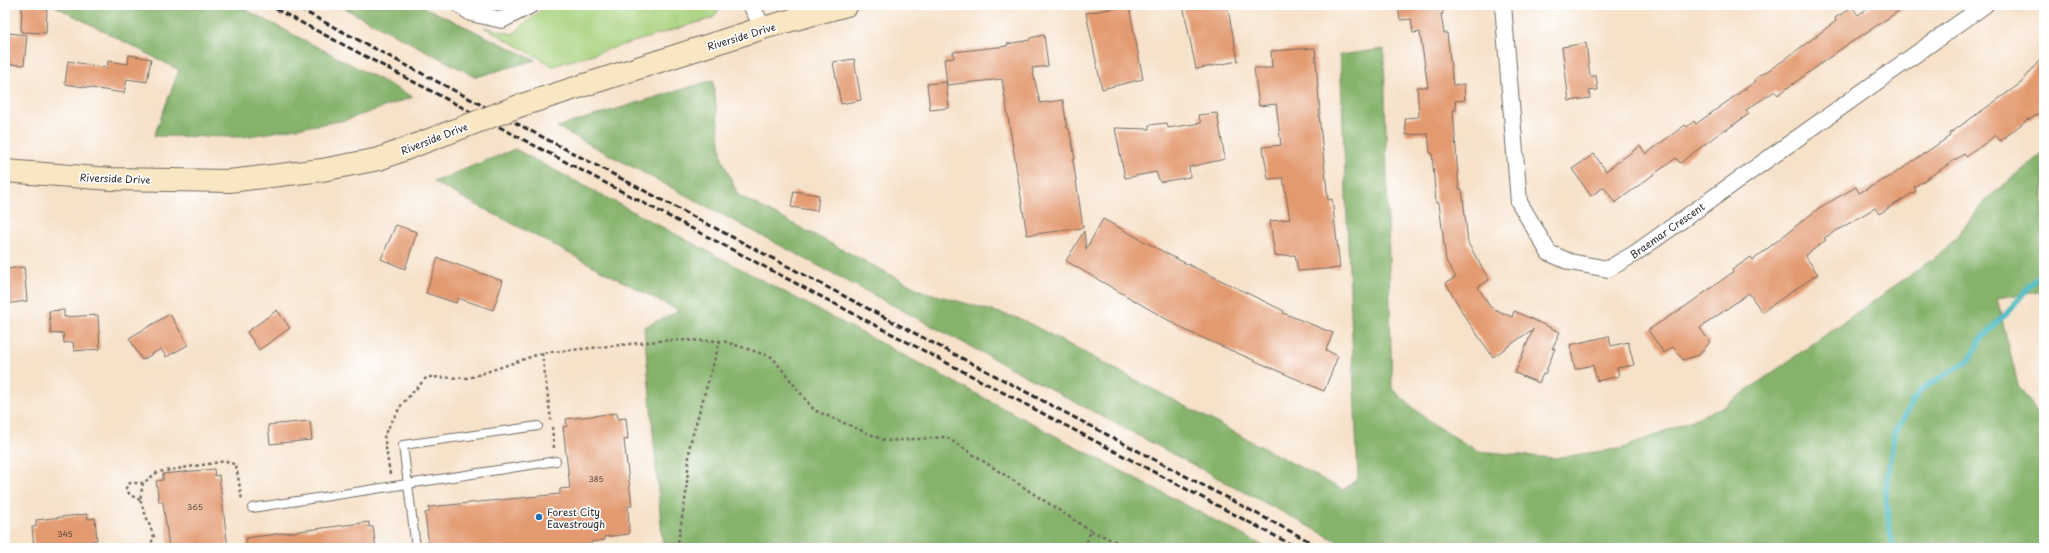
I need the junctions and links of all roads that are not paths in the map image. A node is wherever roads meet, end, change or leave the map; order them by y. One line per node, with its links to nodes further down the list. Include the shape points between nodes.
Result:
1 (460, 5): 2 (street, via 472,13 502,20)
2 (531, 5)
3 (751, 5): 7 (street)
4 (847, 5): 7 (main road, Riverside Drive)
5 (1503, 5): 6 (street, Braemar Crescent, via 1519,202 1549,252 1570,262 1608,269 1634,254)
6 (1985, 5)
7 (763, 28): 8 (main road, Riverside Drive, bridge, via 519,106 379,159 322,170 229,181 111,179)
8 (5, 171)
9 (538, 426): 11 (lane, via 403,445)
10 (556, 461): 11 (lane)
11 (407, 485): 12 (lane); 13 (lane)
12 (252, 508)
13 (416, 548)

